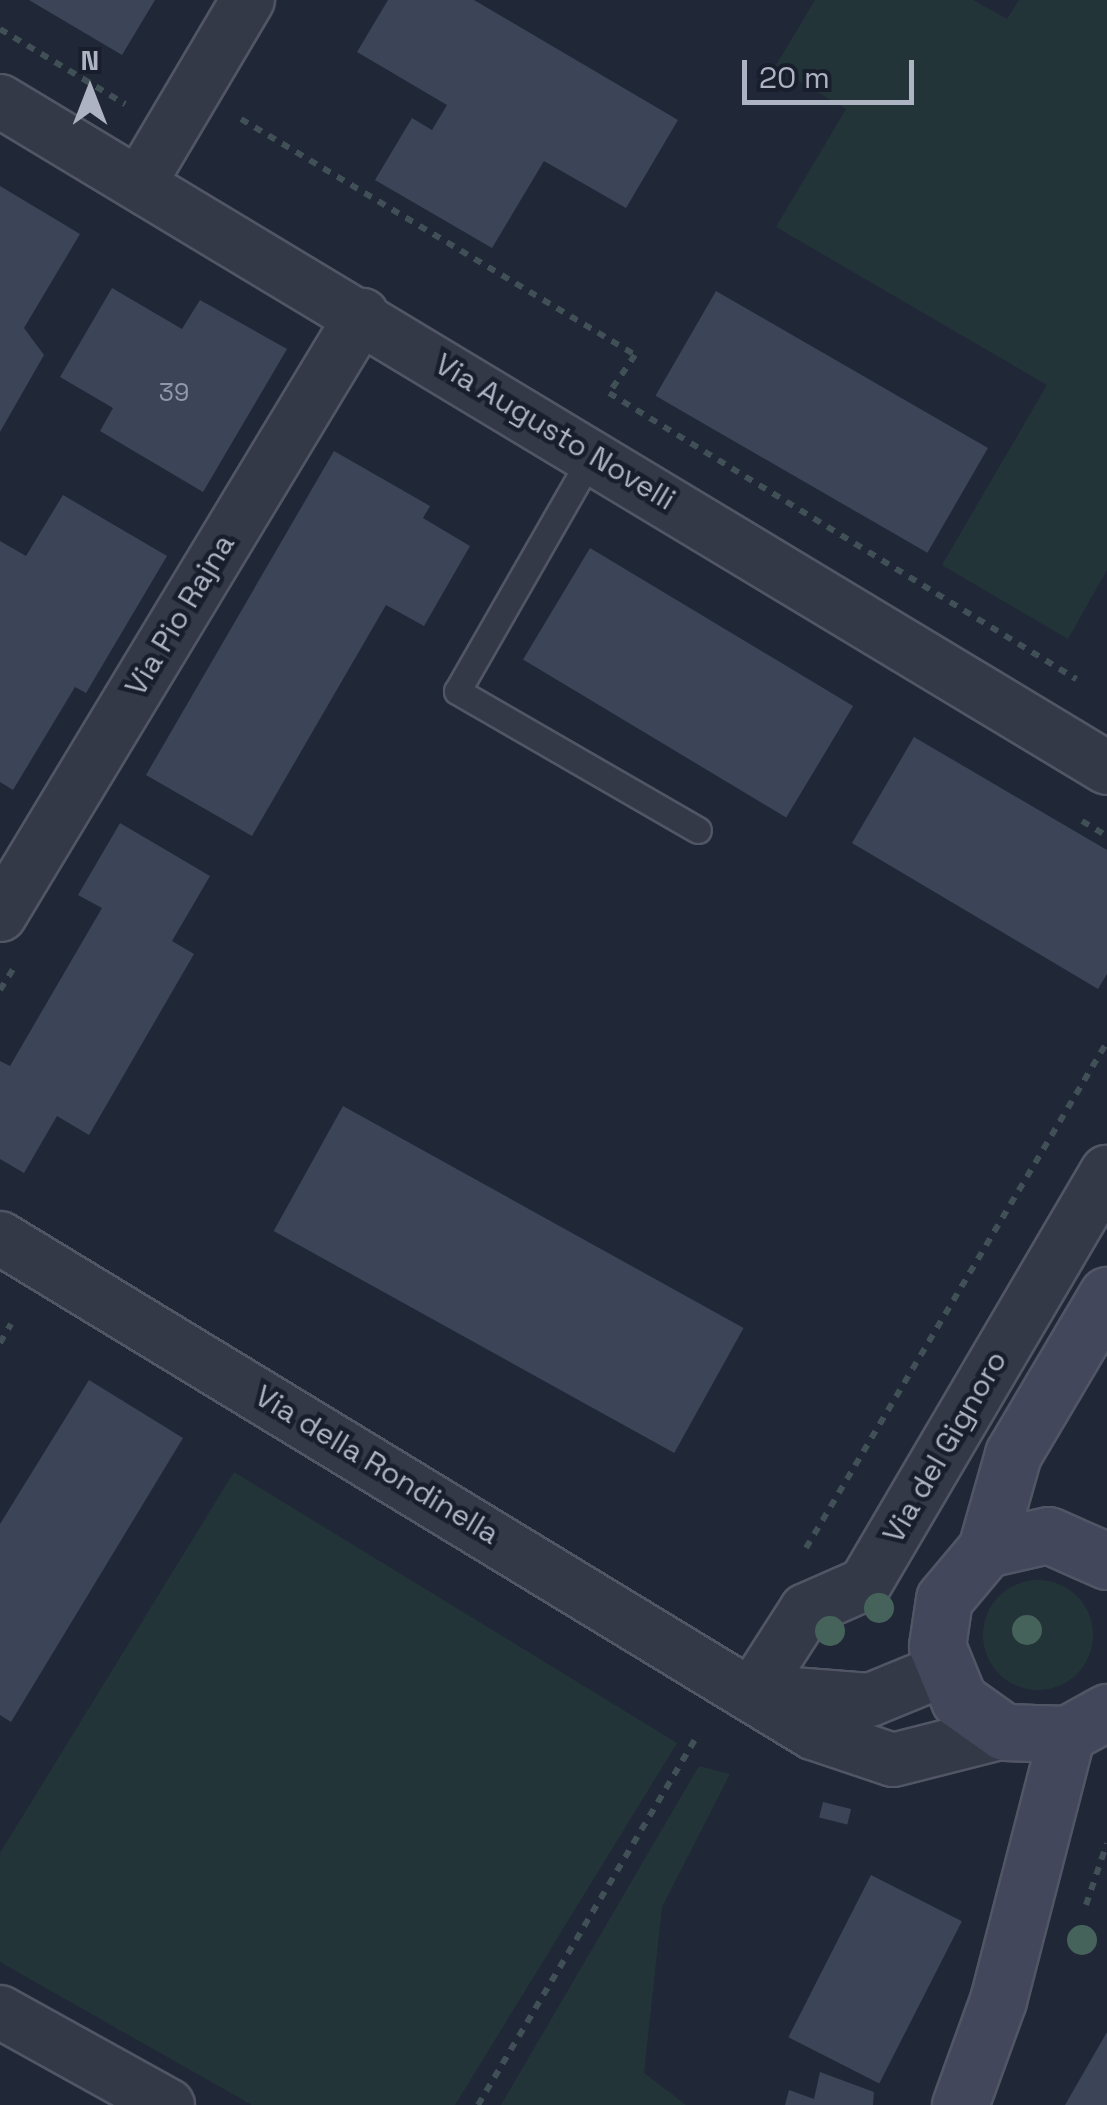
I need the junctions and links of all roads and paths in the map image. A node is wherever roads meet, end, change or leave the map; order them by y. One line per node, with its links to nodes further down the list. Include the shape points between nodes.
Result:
1 (248, 0): 6 (street)
2 (0, 29): 5 (path)
3 (0, 100): 6 (street, Via Augusto Novelli)
4 (247, 100): 9 (path, via 237,117 635,355 609,393)
5 (124, 104)
6 (139, 184): 7 (street, Via Augusto Novelli)
7 (362, 315): 8 (street, Via Augusto Novelli); 12 (street, Via Pio Rajna)
8 (593, 454): 10 (street, Via Augusto Novelli); 11 (lane, via 456,691)
9 (1090, 688)
10 (1107, 768)
11 (698, 830)
12 (0, 915)
13 (1107, 1042): 20 (path)
14 (1107, 1172): 23 (street, Via del Gignoro, via 865,1584 806,1610)
15 (0, 1238): 23 (street, Via della Rondinella)
16 (1107, 1295): 19 (main road, Via del Gignoro, via 1012,1454)
17 (11, 1324): 18 (path)
18 (0, 1343)
19 (986, 1549): 21 (main road, via 1048,1535); 22 (main road, Via del Gignoro, via 944,1599)
20 (804, 1552)
21 (1107, 1561)
22 (943, 1670): 23 (street, Via della Rondinella, via 870,1700); 25 (main road, via 972,1714)
23 (754, 1691): 25 (street, Via della Rondinella, via 813,1733 876,1758 954,1751)
24 (1094, 1728): 25 (main road); 30 (main road)
25 (1004, 1732)
26 (697, 1736): 29 (path)
27 (0, 2012): 28 (street)
28 (168, 2105)
29 (478, 2105)
30 (960, 2105)

